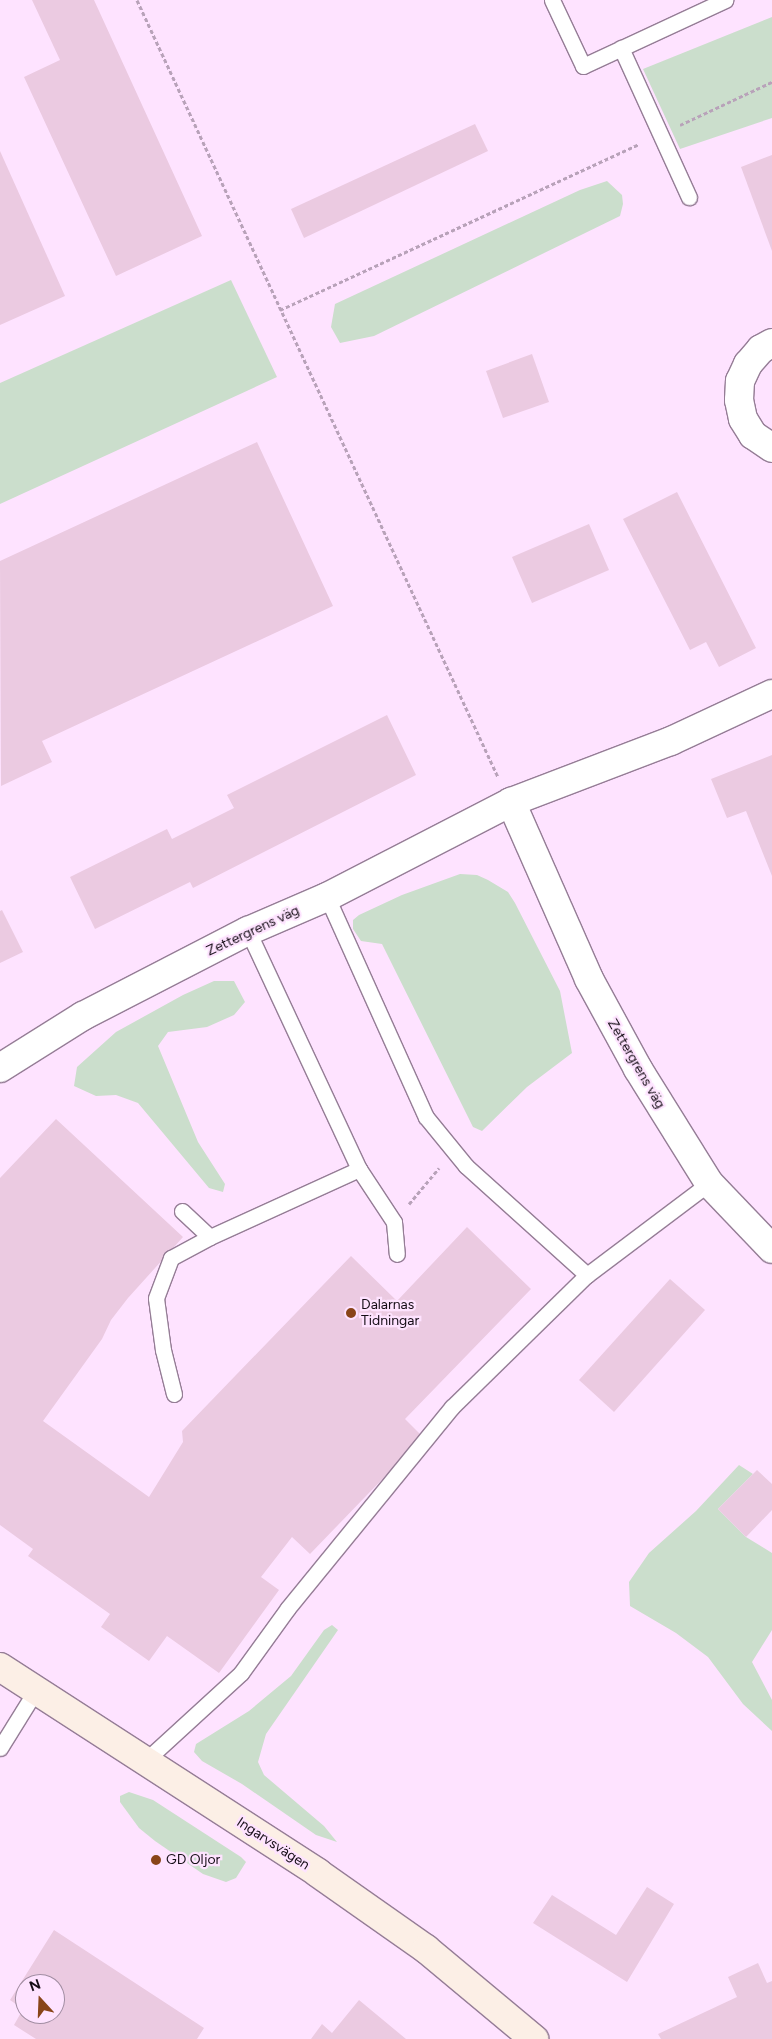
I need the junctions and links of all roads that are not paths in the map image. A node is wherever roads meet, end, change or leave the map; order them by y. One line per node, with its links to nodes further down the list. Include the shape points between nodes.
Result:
1 (552, 0): 3 (lane, via 583,66)
2 (725, 0): 3 (lane)
3 (621, 48): 4 (lane)
4 (688, 197)
5 (772, 343): 6 (street, via 761,349 748,364 740,381 739,400 753,435)
6 (772, 448)
7 (772, 694): 8 (street, Zettergrens väg, via 671,741)
8 (511, 802): 9 (street, Zettergrens väg); 13 (street, Zettergrens väg, via 589,979 638,1069)
9 (327, 897): 10 (street, Zettergrens väg); 18 (lane, via 426,1117 466,1166)
10 (248, 932): 11 (street, Zettergrens väg, via 83,1016); 12 (lane)
11 (0, 1068)
12 (359, 1169): 15 (lane); 17 (lane, via 394,1222)
13 (709, 1183): 16 (street, Zettergrens väg); 18 (lane)
14 (182, 1211): 15 (lane)
15 (210, 1237): 19 (lane, via 171,1258 156,1298 162,1350)
16 (772, 1249)
17 (397, 1254)
18 (587, 1275): 23 (lane, via 452,1407 288,1608 241,1673)
19 (174, 1394)
20 (0, 1667): 21 (street, Ingarvsvägen)
21 (36, 1690): 22 (lane); 23 (street, Ingarvsvägen)
22 (0, 1748)
23 (145, 1761): 24 (street, Ingarvsvägen, via 318,1873 426,1949)
24 (534, 2039)

